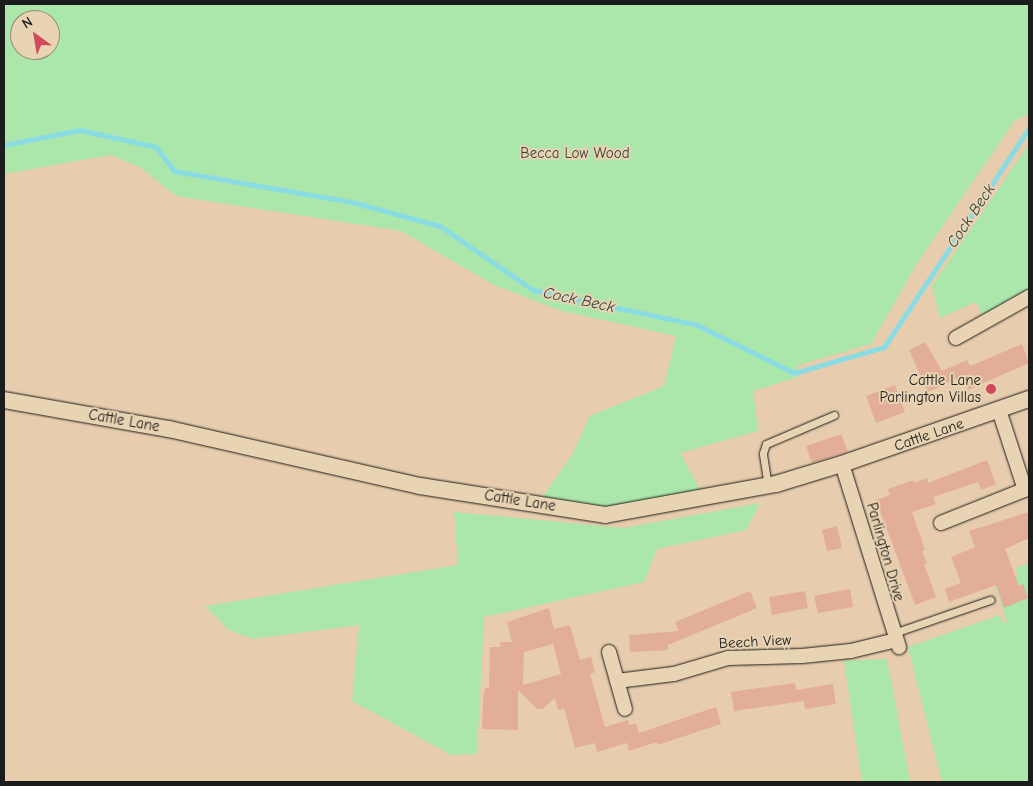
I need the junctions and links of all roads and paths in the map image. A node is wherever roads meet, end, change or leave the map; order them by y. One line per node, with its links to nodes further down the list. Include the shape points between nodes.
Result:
1 (1029, 297): 2 (street)
2 (956, 338)
3 (1029, 399): 5 (street, Cattle Lane)
4 (4, 400): 8 (street, Cattle Lane, via 169,429 420,486 605,515)
5 (999, 410): 7 (street, Cattle Lane); 9 (street)
6 (834, 415): 8 (lane, via 766,444 763,453)
7 (842, 464): 8 (street, Cattle Lane); 12 (street, Parlington Drive)
8 (768, 486)
9 (1027, 489): 10 (street)
10 (941, 523)
11 (990, 600): 12 (lane)
12 (896, 640): 14 (street, Beech View, via 812,655 728,658 674,674)
13 (609, 652): 14 (street)
14 (617, 681): 15 (street)
15 (625, 709)

